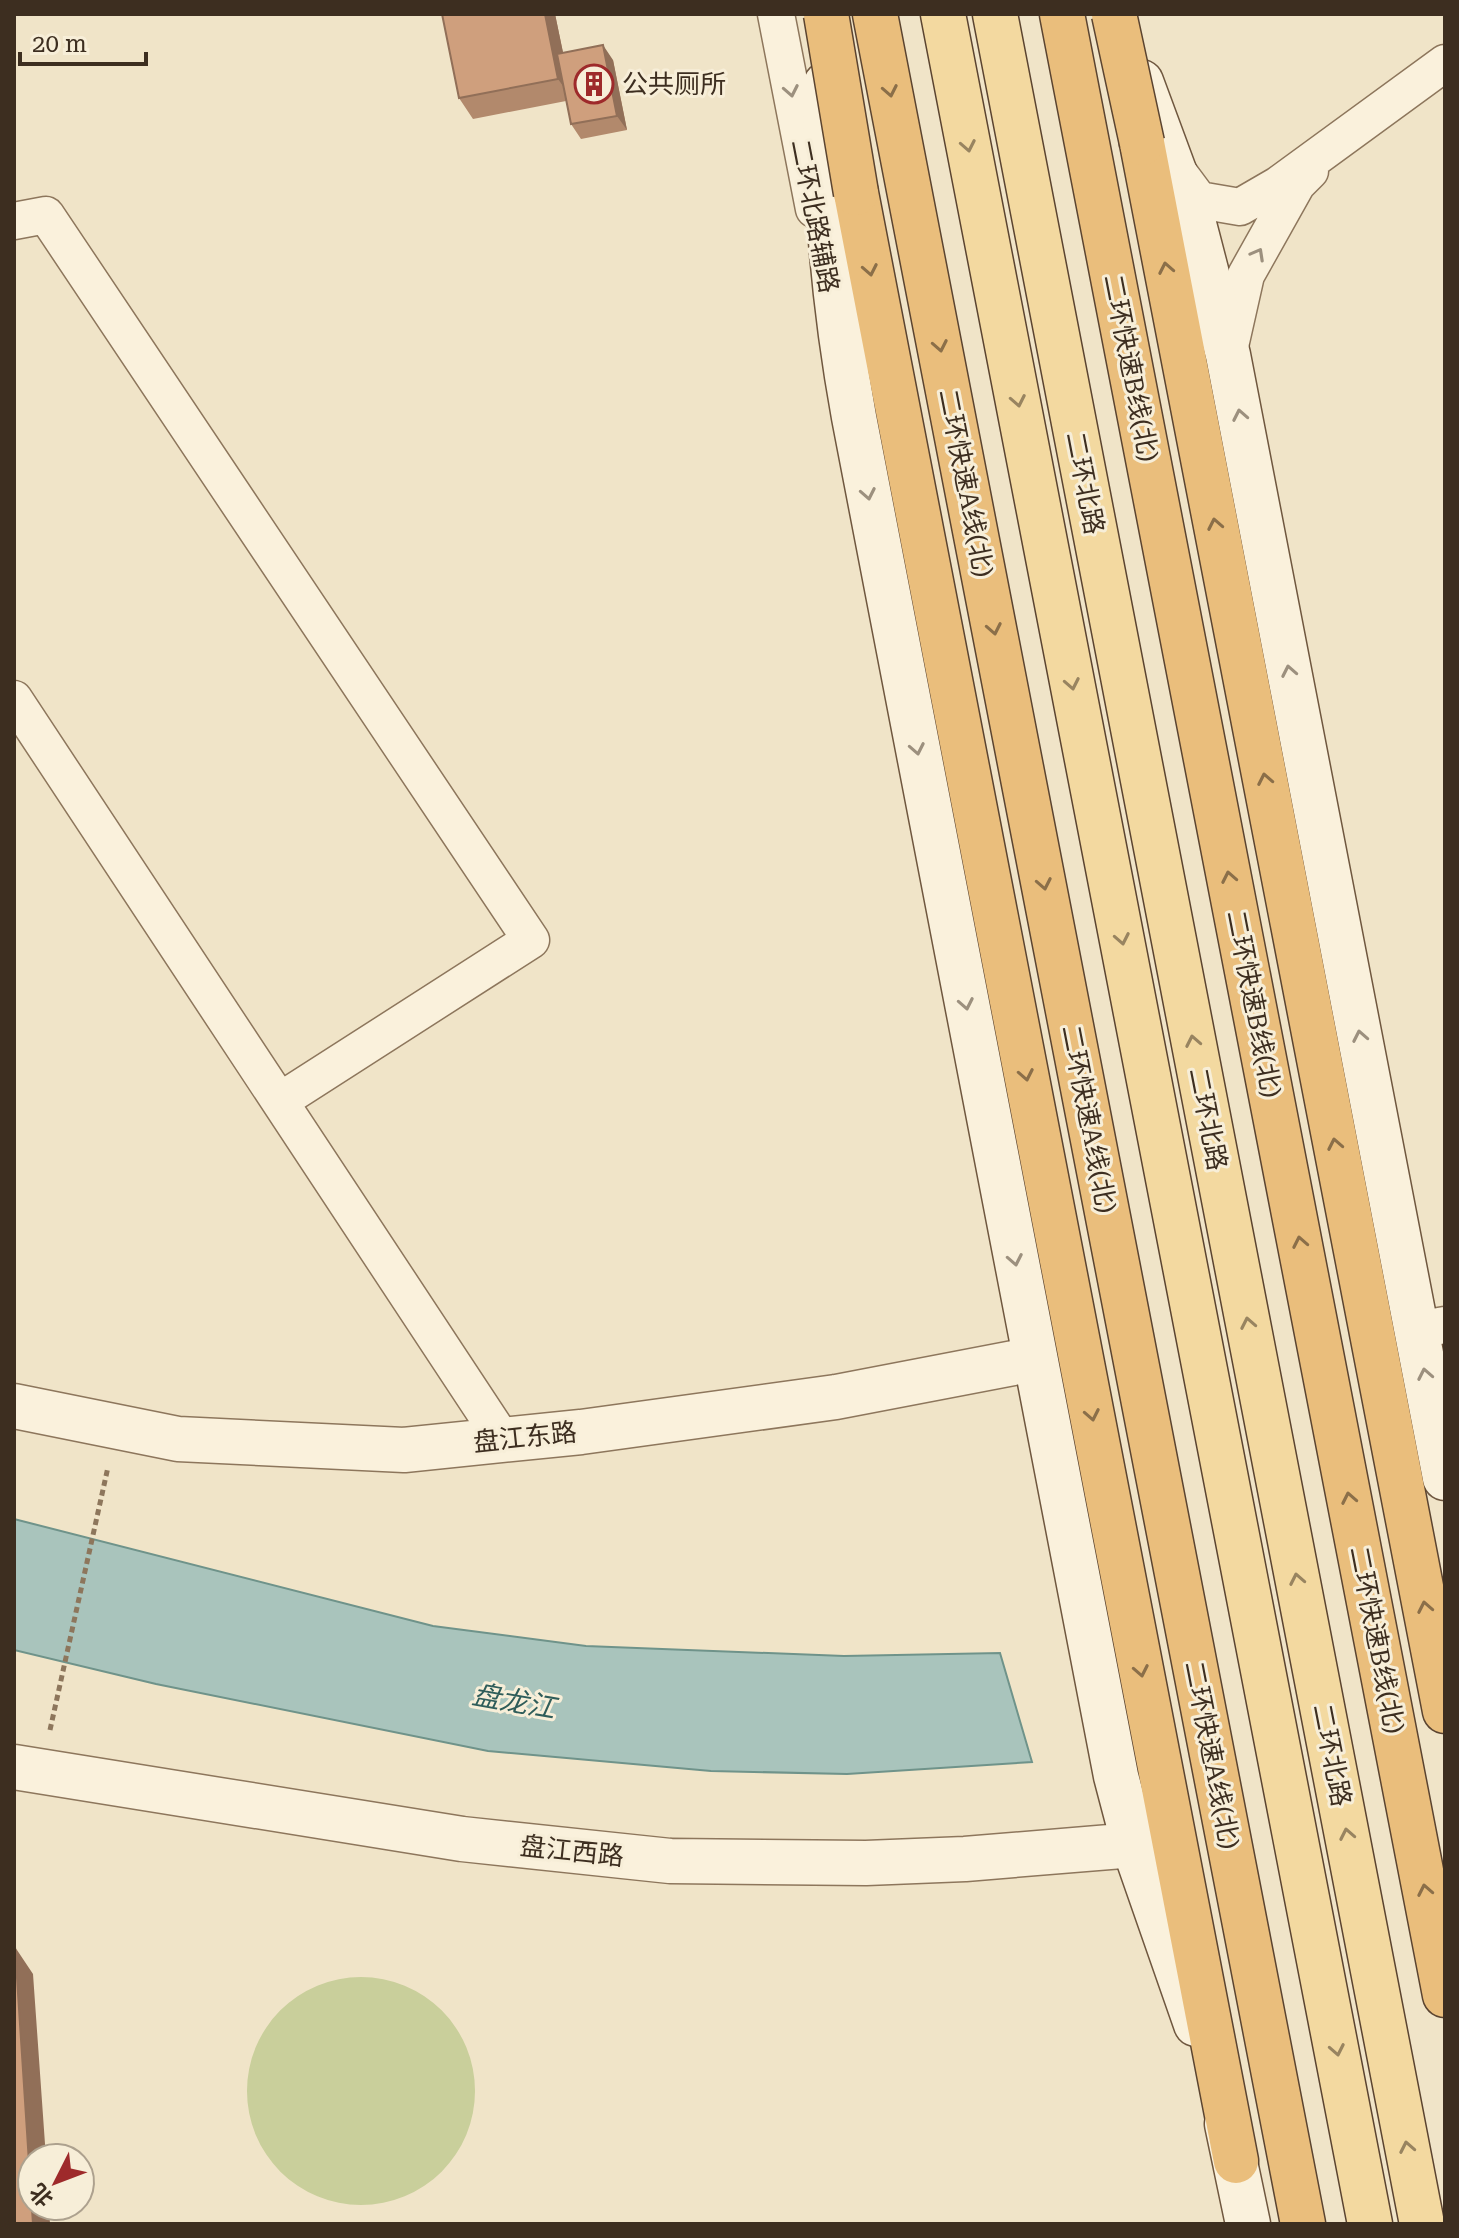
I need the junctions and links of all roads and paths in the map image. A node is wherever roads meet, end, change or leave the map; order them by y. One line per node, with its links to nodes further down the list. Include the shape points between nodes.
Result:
1 (776, 14): 14 (street, 二环北路辅路, one-way to 14)
2 (827, 14): 14 (main road, via 827,198 840,341); 28 (highway, one-way to 28, bridge, via 848,152)
3 (875, 14): 30 (highway, 二环快速A线(北), one-way to 30)
4 (943, 14): 31 (main road, 二环北路, one-way to 31)
5 (995, 14): 32 (main road, 二环北路, one-way to 5)
6 (1062, 14): 27 (highway, 二环快速B线(北), one-way to 6)
7 (1113, 14): 11 (main road); 24 (highway, one-way to 7, bridge)
8 (1135, 14): 11 (street)
9 (1445, 63): 10 (street)
10 (1345, 137): 11 (street, via 1240,207 1199,200); 13 (street, one-way to 10, via 1246,275 1297,184)
11 (1173, 165): 13 (main road)
12 (14, 221): 16 (street, via 46,215 531,940)
13 (1228, 355): 17 (main road, one-way to 13)
14 (854, 417): 18 (main road, one-way to 18)
15 (14, 699): 16 (street)
16 (280, 1101): 20 (street)
17 (1431, 1328): 21 (main road, one-way to 17)
18 (1034, 1359): 20 (main road, 盘江东路, via 836,1397); 26 (main road)
19 (14, 1406): 20 (main road, 盘江东路, via 178,1439 404,1450)
20 (503, 1440)
21 (1445, 1478)
22 (103, 1491): 23 (path)
23 (60, 1685)
24 (1445, 1711)
25 (14, 1767): 26 (main road, 盘江西路, via 462,1839 670,1861 866,1863)
26 (1134, 1845): 28 (main road, via 1206,2053)
27 (1445, 1995)
28 (1236, 2161): 29 (main road)
29 (1248, 2224)
30 (1303, 2224)
31 (1370, 2224)
32 (1422, 2224)

